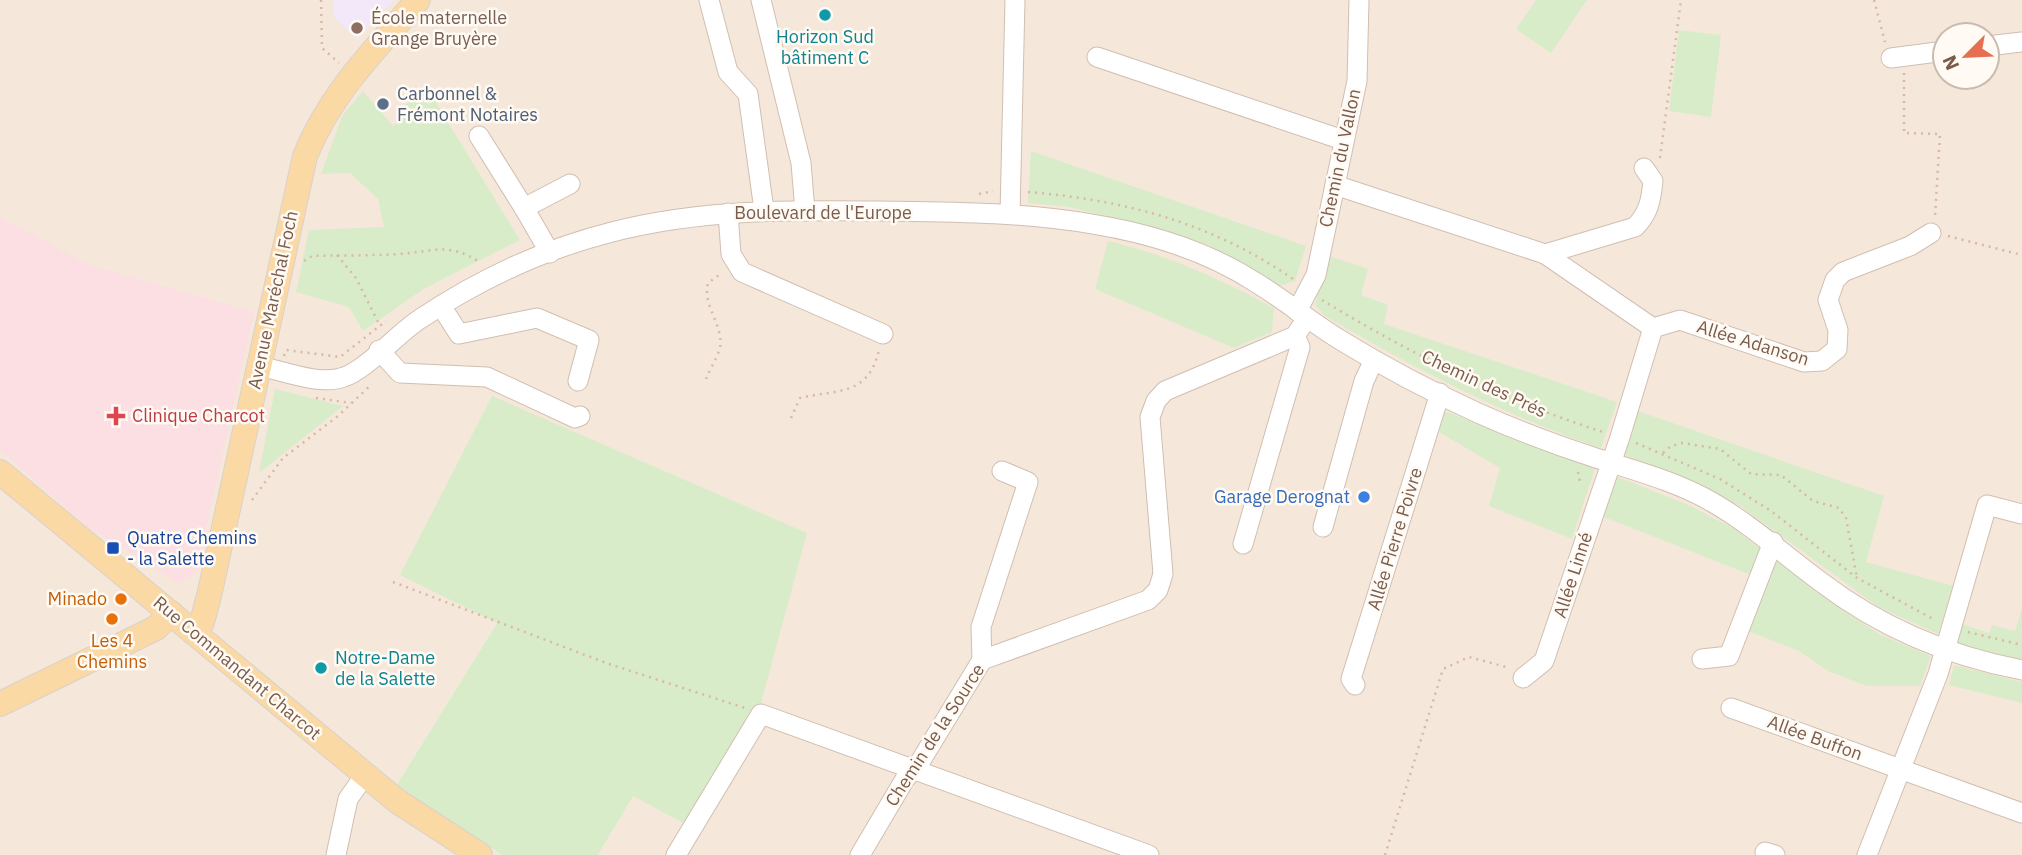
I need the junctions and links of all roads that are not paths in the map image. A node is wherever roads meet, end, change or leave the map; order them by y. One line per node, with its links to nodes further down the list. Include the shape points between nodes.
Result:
1 (418, 0): 31 (main road, Avenue Maréchal Foch, via 341,90 318,126 297,188)
2 (709, 0): 17 (street, via 728,72 748,93)
3 (761, 0): 18 (street, via 801,163)
4 (1015, 0): 20 (street)
5 (1359, 0): 12 (street, Chemin du Vallon, via 1357,81)
6 (2022, 42): 7 (street)
7 (2001, 44)
8 (1931, 53): 10 (street)
9 (1097, 57): 12 (street)
10 (1898, 57)
11 (479, 136): 16 (street)
12 (1343, 140): 15 (street, Chemin du Vallon)
13 (1644, 168): 23 (street, via 1653,181 1651,202 1635,227)
14 (570, 184): 16 (street)
15 (1335, 185): 23 (street); 25 (street, Chemin du Vallon, via 1316,275)
16 (524, 208): 22 (street)
17 (764, 210): 18 (street, Boulevard de l'Europe); 19 (street, Boulevard de l'Europe)
18 (805, 211): 20 (street, Boulevard de l'Europe)
19 (728, 213): 22 (street, Boulevard de l'Europe, via 610,232); 27 (street, via 731,254 742,272)
20 (1010, 214): 25 (street, Chemin des Prés, via 1097,225 1163,241 1251,279)
21 (1931, 233): 26 (street, Allée Adanson, via 1910,246 1854,266 1835,280 1828,300 1839,340 1837,349 1822,361 1804,362 1680,320)
22 (550, 253): 24 (street, Boulevard de l'Europe, via 489,278)
23 (1545, 254): 26 (street)
24 (441, 306): 29 (street, Boulevard de l'Europe); 32 (street, via 459,334 537,318 589,340)
25 (1302, 315): 28 (street); 30 (street, Chemin des Prés)
26 (1653, 328): 35 (street)
27 (883, 334)
28 (1295, 336): 41 (street, via 1300,347); 46 (street, Chemin de la Source, via 1165,391 1156,401 1150,417 1163,574 1158,590 1148,600)
29 (387, 351): 31 (street, Boulevard de l'Europe, via 341,379); 34 (street, via 400,373 487,377 575,418)
30 (1374, 360): 33 (street, Chemin des Prés); 39 (street)
31 (259, 366): 43 (main road, Avenue Maréchal Foch, via 209,596 202,622)
32 (578, 381)
33 (1440, 393): 35 (street, Chemin des Prés, via 1476,412); 49 (street, Allée Pierre Poivre, via 1351,679)
34 (580, 416)
35 (1609, 462): 40 (street, Chemin des Prés, via 1663,478 1709,500); 48 (street, Allée Linné, via 1544,662)
36 (1002, 471): 46 (street, via 1028,482 981,627)
37 (0, 472): 42 (main road, Rue Commandant Charcot)
38 (2022, 514): 44 (street, via 1987,505)
39 (1324, 527)
40 (1773, 542): 44 (street, Chemin des Prés, via 1857,607); 45 (street, via 1729,656)
41 (1243, 544)
42 (171, 613): 43 (main road, Rue Commandant Charcot); 50 (main road, via 156,628)
43 (193, 632): 54 (main road, Rue Commandant Charcot)
44 (1946, 650): 47 (street, Chemin des Prés); 53 (street)
45 (1702, 659)
46 (982, 660): 52 (street, Chemin de la Source)
47 (2022, 670)
48 (1523, 678)
49 (1355, 685)
50 (0, 704)
51 (1731, 708): 53 (street, Allée Buffon)
52 (913, 769): 56 (street); 59 (street, via 761,714); 60 (street, Chemin de la Source)
53 (1899, 769): 55 (street, Allée Buffon); 61 (street)
54 (365, 775): 57 (street, via 348,799); 58 (main road, Rue Commandant Charcot, via 402,805)
55 (2022, 813)
56 (1142, 854)
57 (336, 855)
58 (481, 855)
59 (676, 855)
60 (860, 855)
61 (1867, 855)

